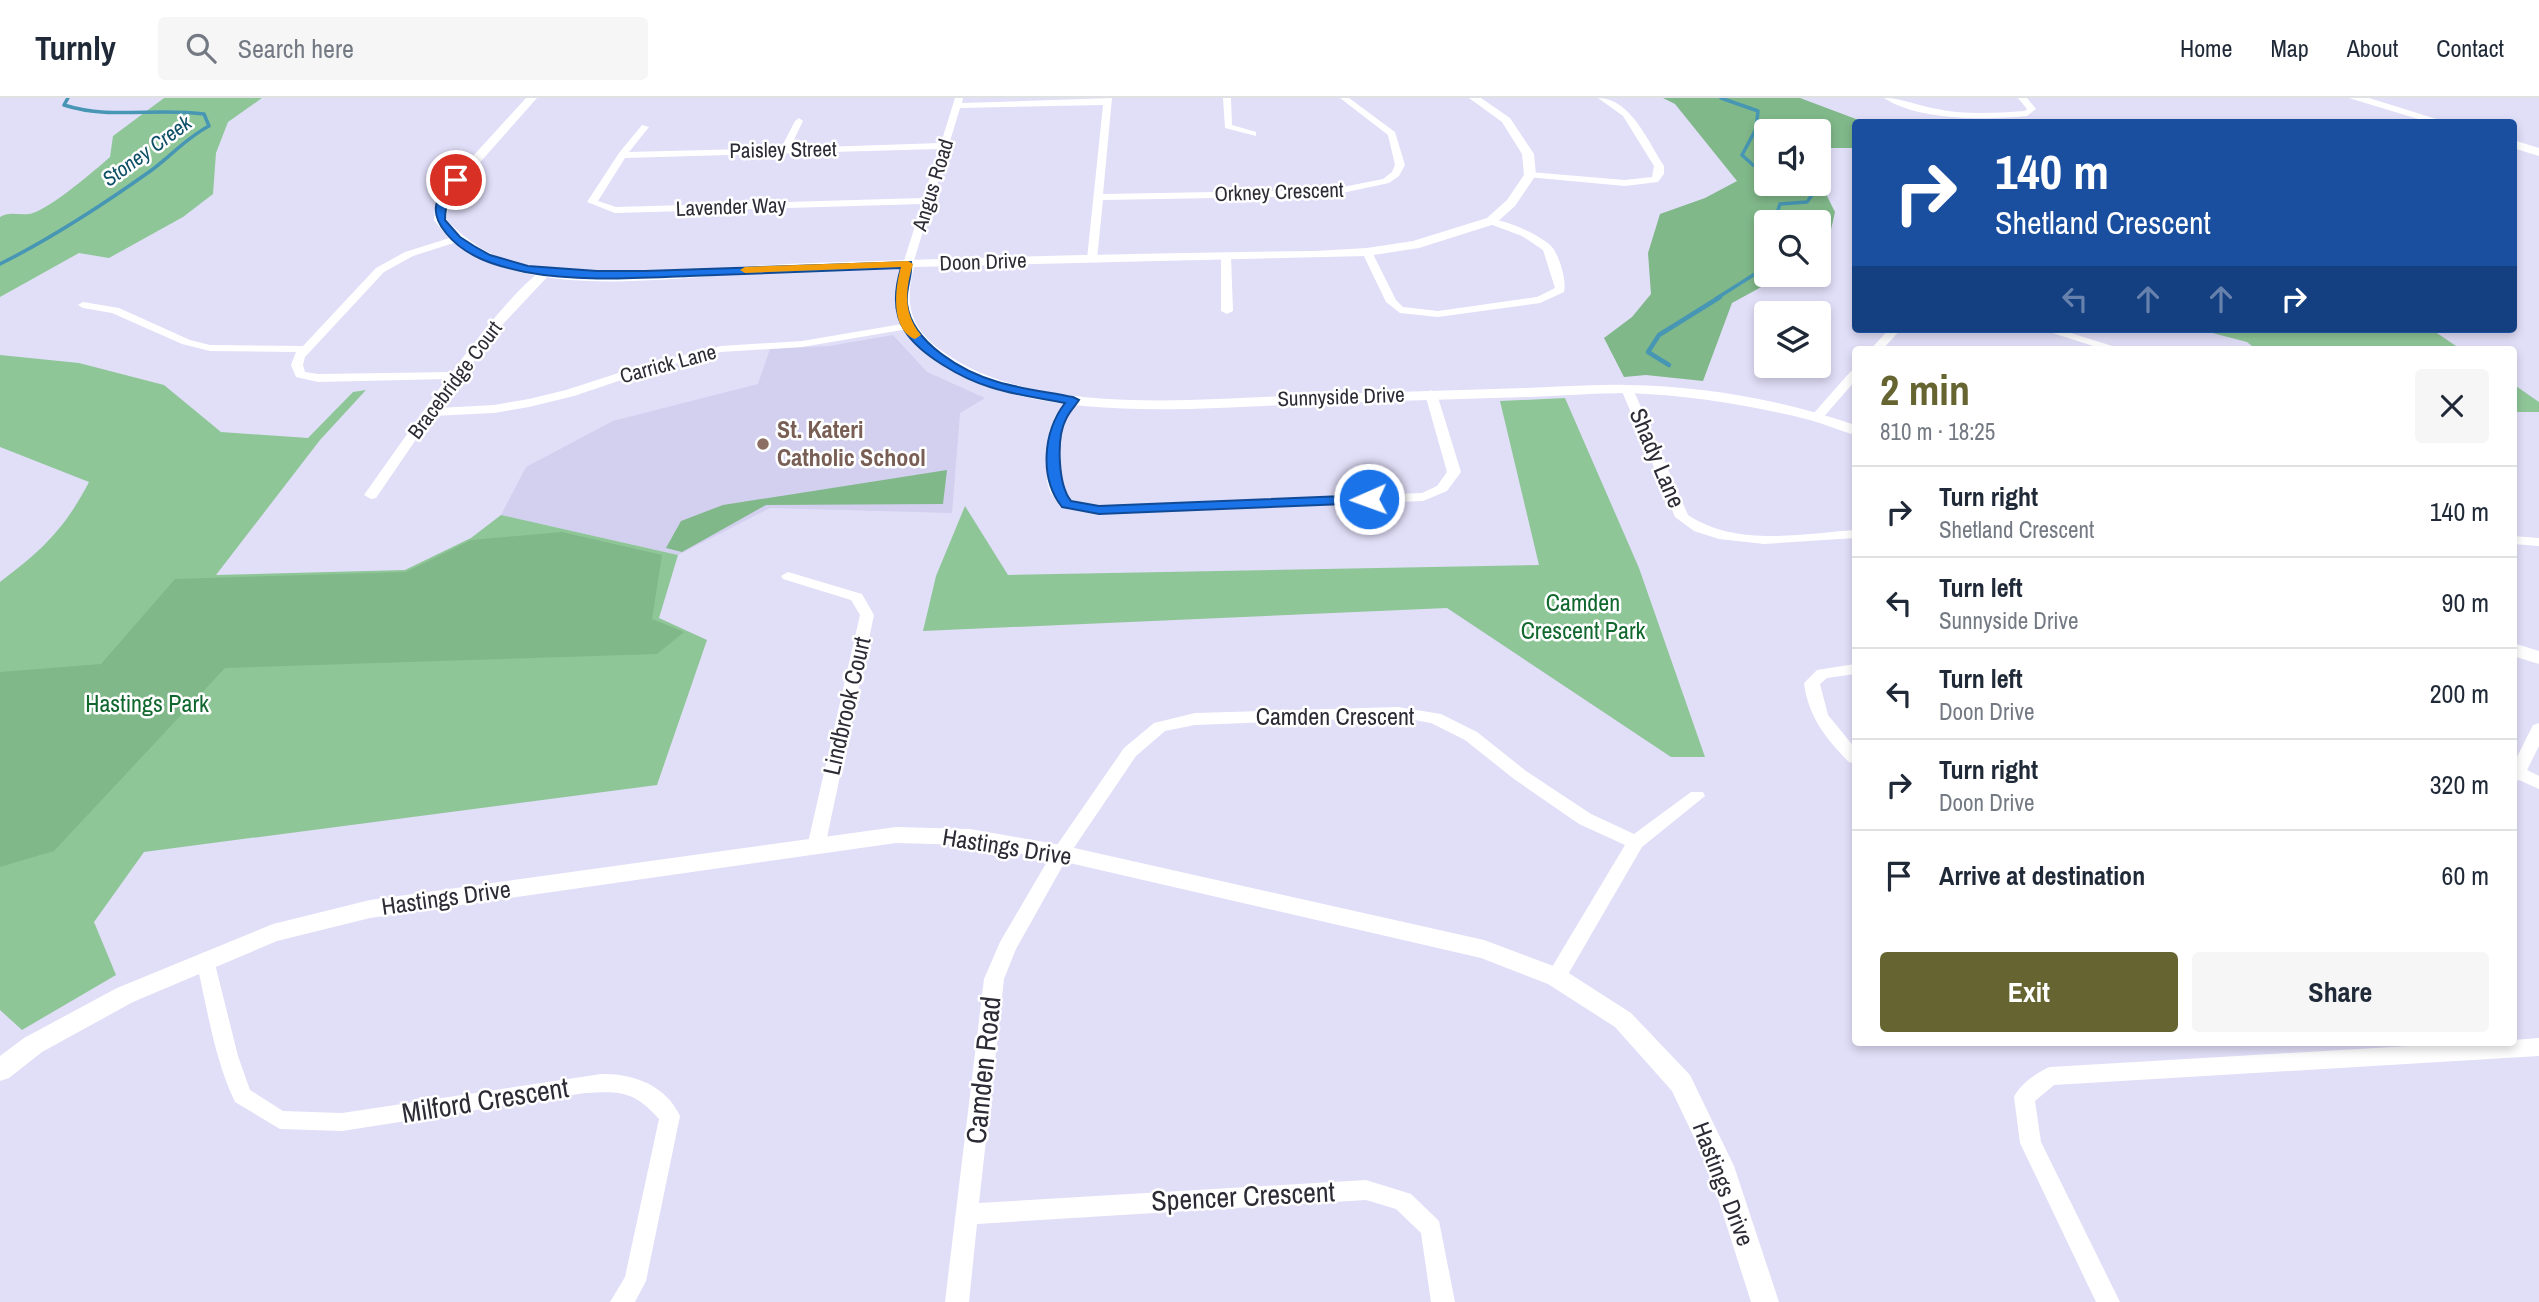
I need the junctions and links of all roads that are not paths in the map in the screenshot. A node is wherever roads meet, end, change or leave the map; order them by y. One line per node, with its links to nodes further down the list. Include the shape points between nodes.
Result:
1 (532, 98): 24 (street, Doon Drive, via 446,193 440,220)
2 (1227, 98): 14 (street, via 1228,126)
3 (1344, 98): 21 (street, Orkney Crescent, via 1392,134 1400,165 1386,181 1328,193)
4 (1474, 98): 20 (street, via 1506,120 1528,154)
5 (1602, 98): 20 (street, via 1626,114 1659,166 1655,180 1625,183)
6 (1888, 98): 7 (street, via 1954,116 2027,113 2032,108)
7 (2022, 98)
8 (2355, 98): 11 (main road)
9 (1107, 100): 10 (street); 21 (street)
10 (958, 102): 16 (street, Angus Road)
11 (2429, 119)
12 (799, 121): 17 (street)
13 (645, 127): 19 (street)
14 (1253, 134)
15 (2517, 145): 18 (main road)
16 (945, 146): 17 (street, Paisley Street); 22 (street, Angus Road)
17 (784, 150): 19 (street, Paisley Street)
18 (2539, 152)
19 (622, 155): 22 (street, Lavender Way, via 594,196 592,202 601,207 648,210)
20 (1530, 175): 23 (street, Doon Drive, via 1522,191)
21 (1098, 197): 27 (street)
22 (927, 201): 28 (street, Angus Road)
23 (1491, 221): 25 (street, Doon Drive, via 1415,245); 25 (street, via 1526,233 1548,248 1560,290 1540,300 1438,314 1400,310 1391,302)
24 (456, 239): 29 (street, Doon Drive, via 486,258); 37 (street, via 409,254 380,270)
25 (1367, 252): 26 (street, Doon Drive)
26 (1226, 256): 27 (street, Doon Drive); 31 (street)
27 (1093, 259): 28 (street, Doon Drive)
28 (908, 264): 29 (street, Doon Drive, via 645,274); 32 (street, via 901,295)
29 (547, 271): 38 (street, Bracebridge Court, via 514,302)
30 (83, 306): 37 (street, via 115,310 210,348)
31 (1227, 311)
32 (908, 326): 42 (street, Sunnyside Drive, via 958,370 1039,396); 43 (street, Carrick Lane, via 805,343 722,349 529,403)
33 (1891, 333): 35 (street)
34 (2060, 333): 36 (street)
35 (1880, 346)
36 (2105, 346)
37 (306, 349): 38 (street, via 299,356 300,374 318,378)
38 (457, 375): 43 (street, Bracebridge Court)
39 (1852, 377): 44 (street)
40 (1627, 389): 41 (street, Sunnyside Drive); 44 (street, Sunnyside Drive, via 1718,395); 47 (street, Shady Lane, via 1682,517 1695,528 1716,537 1744,540)
41 (1431, 394): 42 (street, Sunnyside Drive, via 1149,404); 42 (street, via 1454,472 1450,483 1438,492 1423,497 1099,510 1067,504 1054,481 1055,432)
42 (1073, 400)
43 (429, 412): 46 (street, Bracebridge Court)
44 (1817, 417): 45 (street, Sunnyside Drive)
45 (1852, 429)
46 (371, 495)
47 (1852, 534)
48 (2517, 541): 49 (street)
49 (2539, 542)
50 (788, 576): 61 (street, Lindbrook Court, via 858,597 867,615)
51 (2517, 650): 52 (street)
52 (2539, 658)
53 (1852, 669): 55 (street, via 1822,674 1812,683 1813,703 1831,734)
54 (2539, 729): 56 (street)
55 (1852, 755)
56 (2517, 772)
57 (2517, 774): 58 (street)
58 (2539, 783)
59 (1697, 796): 60 (street)
60 (1636, 842): 62 (street, Camden Crescent, via 1585,819 1471,736 1435,718 1398,712 1195,719 1160,727 1130,752); 64 (street)
61 (816, 847): 62 (street, Hastings Drive, via 896,835 970,836); 63 (street, Hastings Drive, via 370,909 273,933)
62 (1061, 853): 64 (street, Hastings Drive, via 1484,949); 67 (street, Camden Road, via 1007,947 994,979)
63 (205, 960): 66 (street, Hastings Drive, via 93,1011); 68 (street, Milford Crescent, via 242,1096 280,1120 342,1122 585,1084 619,1082 648,1091 670,1116 635,1281)
64 (1556, 977): 71 (street, Hastings Drive, via 1623,1020 1681,1083 1721,1166)
65 (2539, 1047): 72 (street, via 2050,1076 2024,1097 2031,1143)
66 (0, 1070)
67 (967, 1214): 69 (street, Camden Road); 70 (street, Spencer Crescent, via 1366,1190 1403,1201 1431,1227)
68 (622, 1302)
69 (957, 1302)
70 (1443, 1302)
71 (1765, 1302)
72 (2108, 1302)

